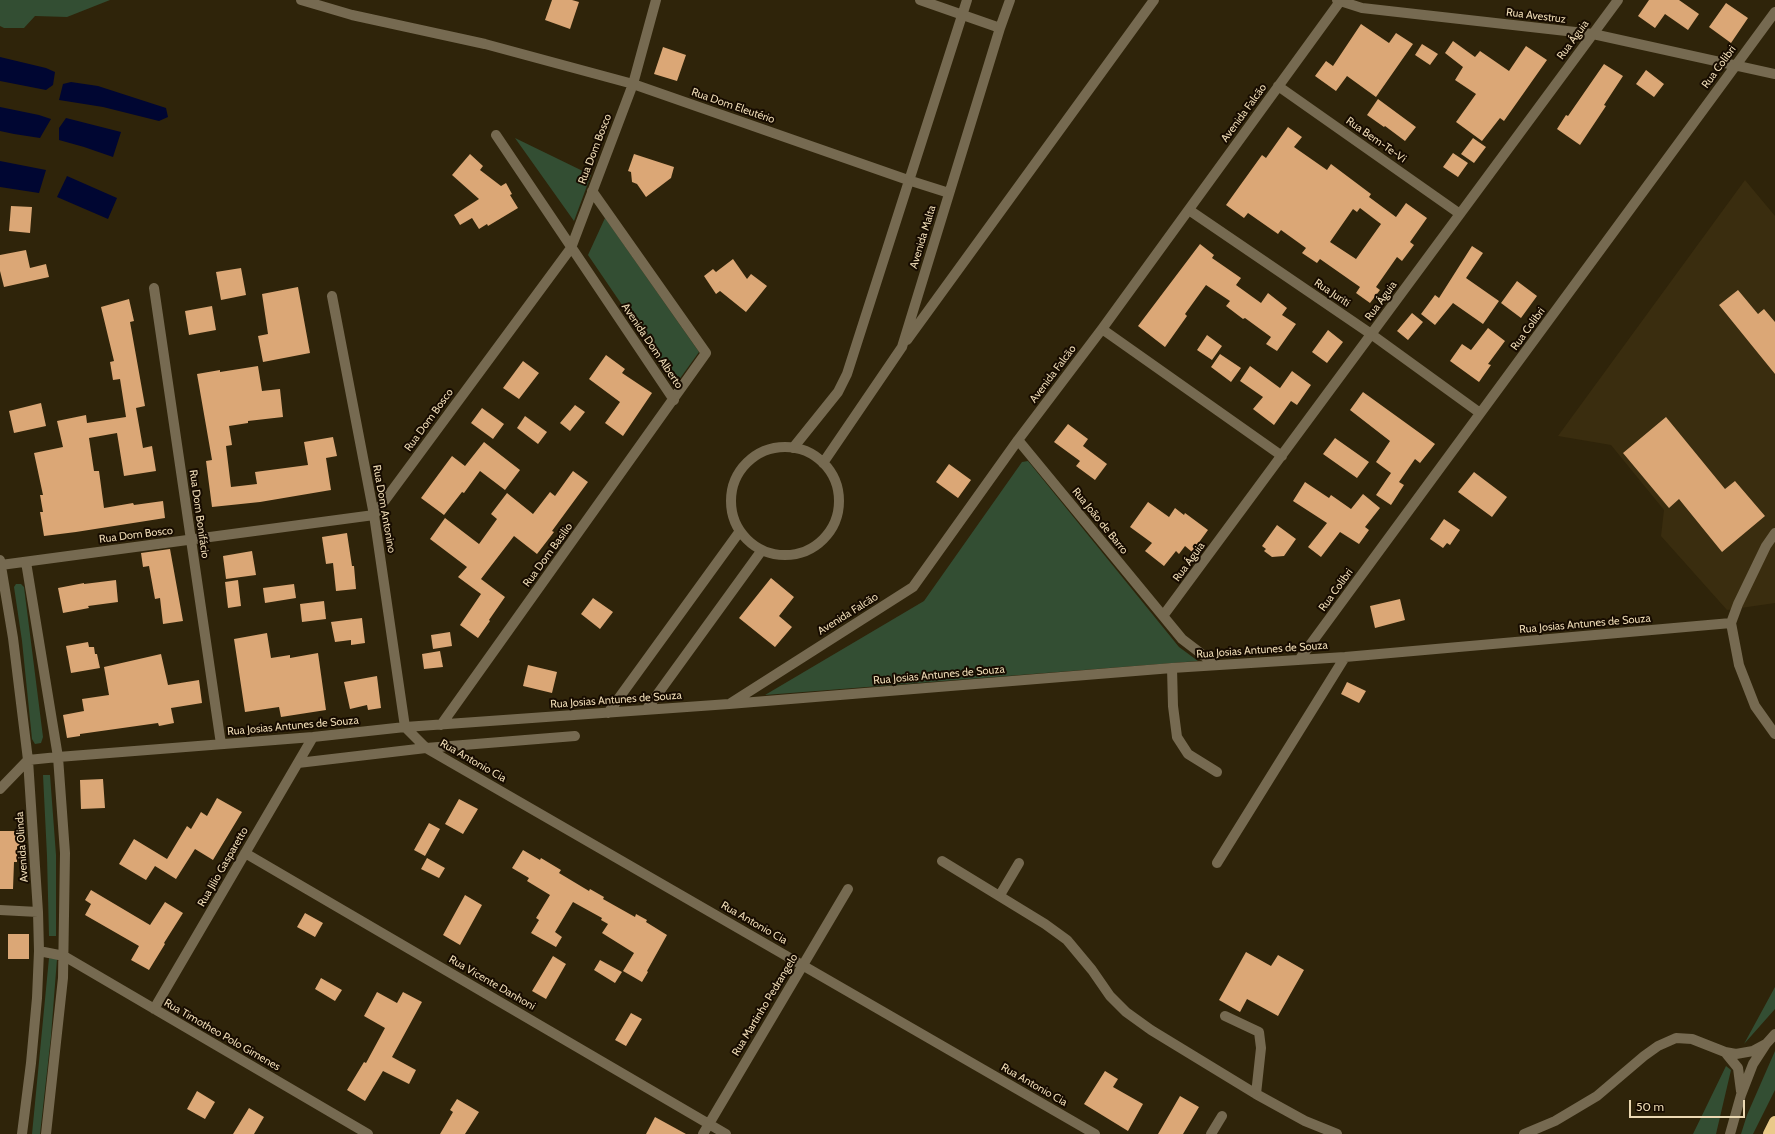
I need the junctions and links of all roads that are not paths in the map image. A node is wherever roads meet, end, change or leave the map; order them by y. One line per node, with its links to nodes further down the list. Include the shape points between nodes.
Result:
1 (301, 0): 15 (street, Rua Dom Eleutério, via 352,15 485,44)
2 (656, 0): 15 (street, Rua Dom Bosco)
3 (920, 0): 10 (street)
4 (967, 0): 10 (street)
5 (1010, 0): 11 (street, Avenida Malta)
6 (1154, 0): 28 (street)
7 (1339, 0): 12 (street, Rua Avestruz, via 1362,8); 16 (street, Avenida Falcão)
8 (1618, 0): 12 (street, Rua Águia)
9 (1775, 12): 13 (street, Rua Colibri)
10 (962, 15): 11 (street); 18 (street)
11 (1000, 28): 20 (street, Avenida Malta)
12 (1593, 34): 13 (street, Rua Avestruz); 22 (street, Rua Águia)
13 (1735, 66): 14 (street, Rua Avestruz); 30 (street, Rua Colibri)
14 (1775, 74)
15 (632, 84): 18 (street, Rua Dom Eleutério); 19 (street, Rua Dom Bosco)
16 (1278, 86): 21 (street, Avenida Falcão); 22 (street, Rua Bem-Te-Vi)
17 (496, 135): 23 (street, Avenida Dom Alberto)
18 (908, 180): 20 (street, Rua Dom Eleutério); 32 (street, via 847,374 838,392)
19 (592, 191): 23 (street, Rua Dom Bosco); 29 (street, Avenida Dom Alberto, via 706,353)
20 (949, 193): 28 (street, Avenida Malta)
21 (1189, 210): 26 (street, Avenida Falcão); 27 (street, Rua Juriti)
22 (1460, 214): 27 (street, Rua Águia)
23 (571, 248): 29 (street, Avenida Dom Alberto); 35 (street, Rua Dom Bosco)
24 (154, 288): 38 (street, Rua Dom Bonifácio)
25 (332, 296): 35 (street, Rua Dom Antonino)
26 (1102, 329): 31 (street, Avenida Falcão); 33 (street)
27 (1371, 334): 30 (street, Rua Juriti); 33 (street, Rua Águia)
28 (902, 347): 34 (street, Avenida Malta)
29 (674, 400): 51 (street, Rua Dom Basilio)
30 (1480, 413): 45 (street, Rua Colibri)
31 (1018, 440): 42 (street, Rua João de Barro); 48 (street, Avenida Falcão, via 913,587)
32 (793, 448): 34 (street, via 804,451); 36 (street, via 782,447 760,453 740,472 731,498 735,521)
33 (1282, 456): 42 (street, Rua Águia)
34 (823, 463): 39 (street, via 830,472 838,493 838,505 832,527 817,544 807,550 784,555)
35 (374, 516): 38 (street, Rua Dom Bosco); 52 (street, Rua Dom Antonino)
36 (740, 531): 39 (street); 50 (street)
37 (1775, 533): 43 (street, via 1766,546)
38 (191, 540): 41 (street, Rua Dom Bosco); 56 (street, Rua Dom Bonifácio)
39 (762, 550): 49 (street)
40 (1, 562): 41 (street, Rua Dom Bosco); 59 (street, Avenida Olinda)
41 (26, 562): 58 (street)
42 (1163, 616): 46 (street, Rua João de Barro, via 1182,639)
43 (1731, 623): 44 (street, Rua Josias Antunes de Souza); 53 (street, via 1739,665 1752,699)
44 (1345, 657): 45 (street, Rua Josias Antunes de Souza); 66 (street)
45 (1299, 660): 46 (street, Rua Josias Antunes de Souza)
46 (1216, 665): 47 (street, Rua Josias Antunes de Souza)
47 (1172, 668): 48 (street, Rua Josias Antunes de Souza); 61 (street, via 1177,737 1188,754)
48 (729, 704): 49 (street, Rua Josias Antunes de Souza)
49 (646, 710): 50 (street, Rua Josias Antunes de Souza)
50 (608, 713): 51 (street, Rua Josias Antunes de Souza)
51 (441, 725): 52 (street, Rua Josias Antunes de Souza)
52 (405, 727): 55 (street, Rua Josias Antunes de Souza); 57 (street, Rua Antonio Cia)
53 (1775, 734)
54 (575, 736): 57 (street)
55 (313, 737): 56 (street, Rua Josias Antunes de Souza); 60 (street, Rua Jilio Gasparetto)
56 (222, 744): 58 (street, Rua Josias Antunes de Souza)
57 (426, 748): 60 (street); 73 (street, Rua Antonio Cia)
58 (58, 757): 59 (street, Rua Josias Antunes de Souza); 72 (street, via 65,853)
59 (28, 760): 62 (street); 70 (street, Avenida Olinda)
60 (298, 763): 63 (street, Rua Jilio Gasparetto)
61 (1217, 772)
62 (0, 789)
63 (245, 853): 74 (street, Rua Jilio Gasparetto); 83 (street, Rua Vicente Danhoni)
64 (942, 861): 68 (street)
65 (1019, 863): 68 (street)
66 (1217, 863)
67 (848, 888): 73 (street, Rua Martinho Pedrangelo)
68 (1000, 895): 79 (street, via 1067,940 1110,996 1126,1012)
69 (0, 910): 70 (street)
70 (38, 912): 71 (street, Avenida Olinda)
71 (39, 951): 72 (street, Rua Timotheo Polo Gimenes); 84 (street, Avenida Olinda, via 31,1063)
72 (64, 956): 74 (street, Rua Timotheo Polo Gimenes); 85 (street)
73 (802, 965): 83 (street, Rua Martinho Pedrangelo); 89 (street, Rua Antonio Cia)
74 (154, 1009): 86 (street, Rua Timotheo Polo Gimenes)
75 (1225, 1016): 79 (street, via 1259,1032 1261,1048)
76 (1775, 1034): 77 (street)
77 (1766, 1044): 78 (street, via 1746,1053); 80 (street, via 1753,1064)
78 (1725, 1052): 80 (street, via 1738,1068); 92 (street, via 1692,1039 1676,1038 1644,1056 1597,1096 1555,1121)
79 (1256, 1094): 91 (street, via 1305,1121)
80 (1741, 1094): 93 (street)
81 (1222, 1116): 90 (street)
82 (1775, 1122): 94 (highway)
83 (709, 1124): 87 (street, Rua Martinho Pedrangelo); 88 (street, Rua Vicente Danhoni)
84 (22, 1134)
85 (46, 1134)
86 (368, 1134)
87 (702, 1134)
88 (726, 1134)
89 (1095, 1134)
90 (1211, 1134)
91 (1337, 1134)
92 (1524, 1134)
93 (1730, 1134)
94 (1769, 1134)

